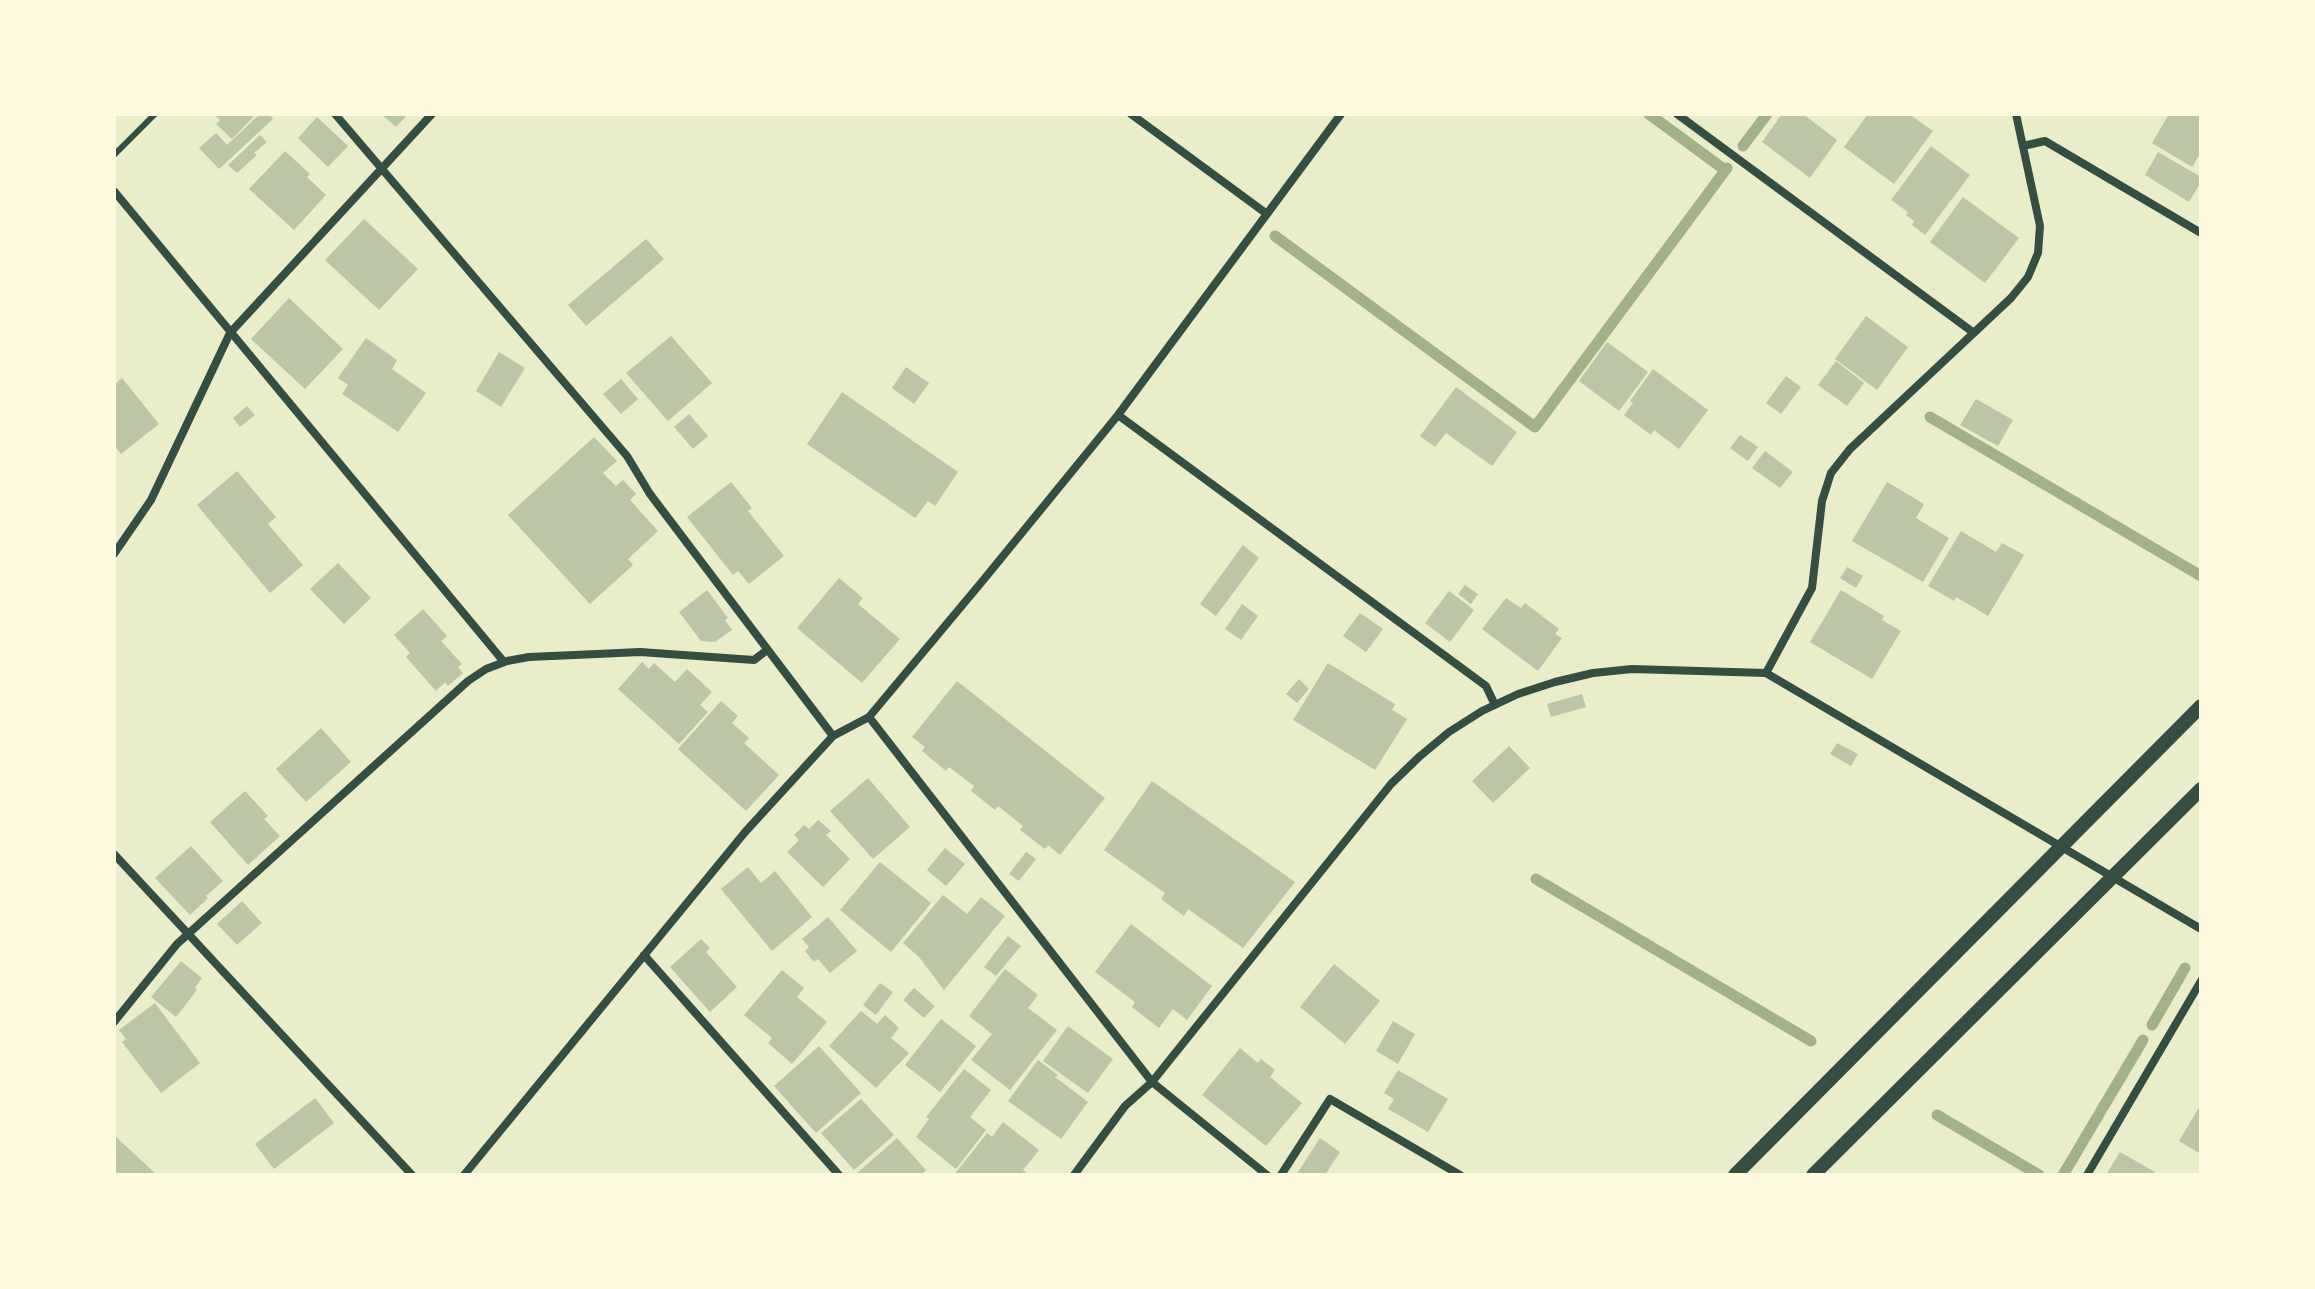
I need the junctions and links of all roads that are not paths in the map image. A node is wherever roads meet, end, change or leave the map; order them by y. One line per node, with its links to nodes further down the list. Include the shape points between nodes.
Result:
1 (155, 114): 9 (lane)
2 (335, 114): 10 (street)
3 (432, 114): 10 (street)
4 (1131, 114): 12 (street)
5 (1341, 114): 12 (street)
6 (1677, 114): 15 (street)
7 (2016, 114): 8 (street)
8 (2023, 146): 13 (street, via 2045,141); 15 (street, via 2040,226 2038,253 2028,277)
9 (114, 155)
10 (382, 171): 14 (street); 18 (street, via 627,456)
11 (114, 191): 14 (street)
12 (1267, 214): 16 (street)
13 (2201, 233)
14 (230, 333): 17 (street, via 151,500); 19 (street)
15 (1974, 333): 20 (street, via 1831,473 1822,501 1812,588)
16 (1118, 415): 21 (street, via 1486,686); 23 (street)
17 (114, 554)
18 (767, 650): 19 (street, via 754,660 640,652); 24 (street)
19 (504, 662): 30 (street, via 468,681)
20 (1766, 673): 21 (street, via 1593,673); 26 (street)
21 (1495, 705): 34 (street, via 1449,732 1391,784)
22 (2201, 706): 26 (street)
23 (869, 717): 24 (street); 34 (street)
24 (833, 736): 31 (street)
25 (2201, 789): 28 (street)
26 (2061, 847): 28 (street); 42 (street)
27 (114, 854): 30 (street)
28 (2114, 878): 29 (street); 43 (street)
29 (2201, 929)
30 (188, 934): 33 (street); 35 (street)
31 (644, 955): 36 (street); 37 (street)
32 (2201, 981): 44 (street)
33 (114, 1022)
34 (1152, 1082): 38 (street, via 1125,1106); 39 (street)
35 (412, 1175)
36 (464, 1175)
37 (839, 1175)
38 (1074, 1175)
39 (1267, 1175)
40 (1281, 1175): 41 (street, via 1330,1099)
41 (1460, 1175)
42 (1735, 1175)
43 (1813, 1175)
44 (2087, 1175)

